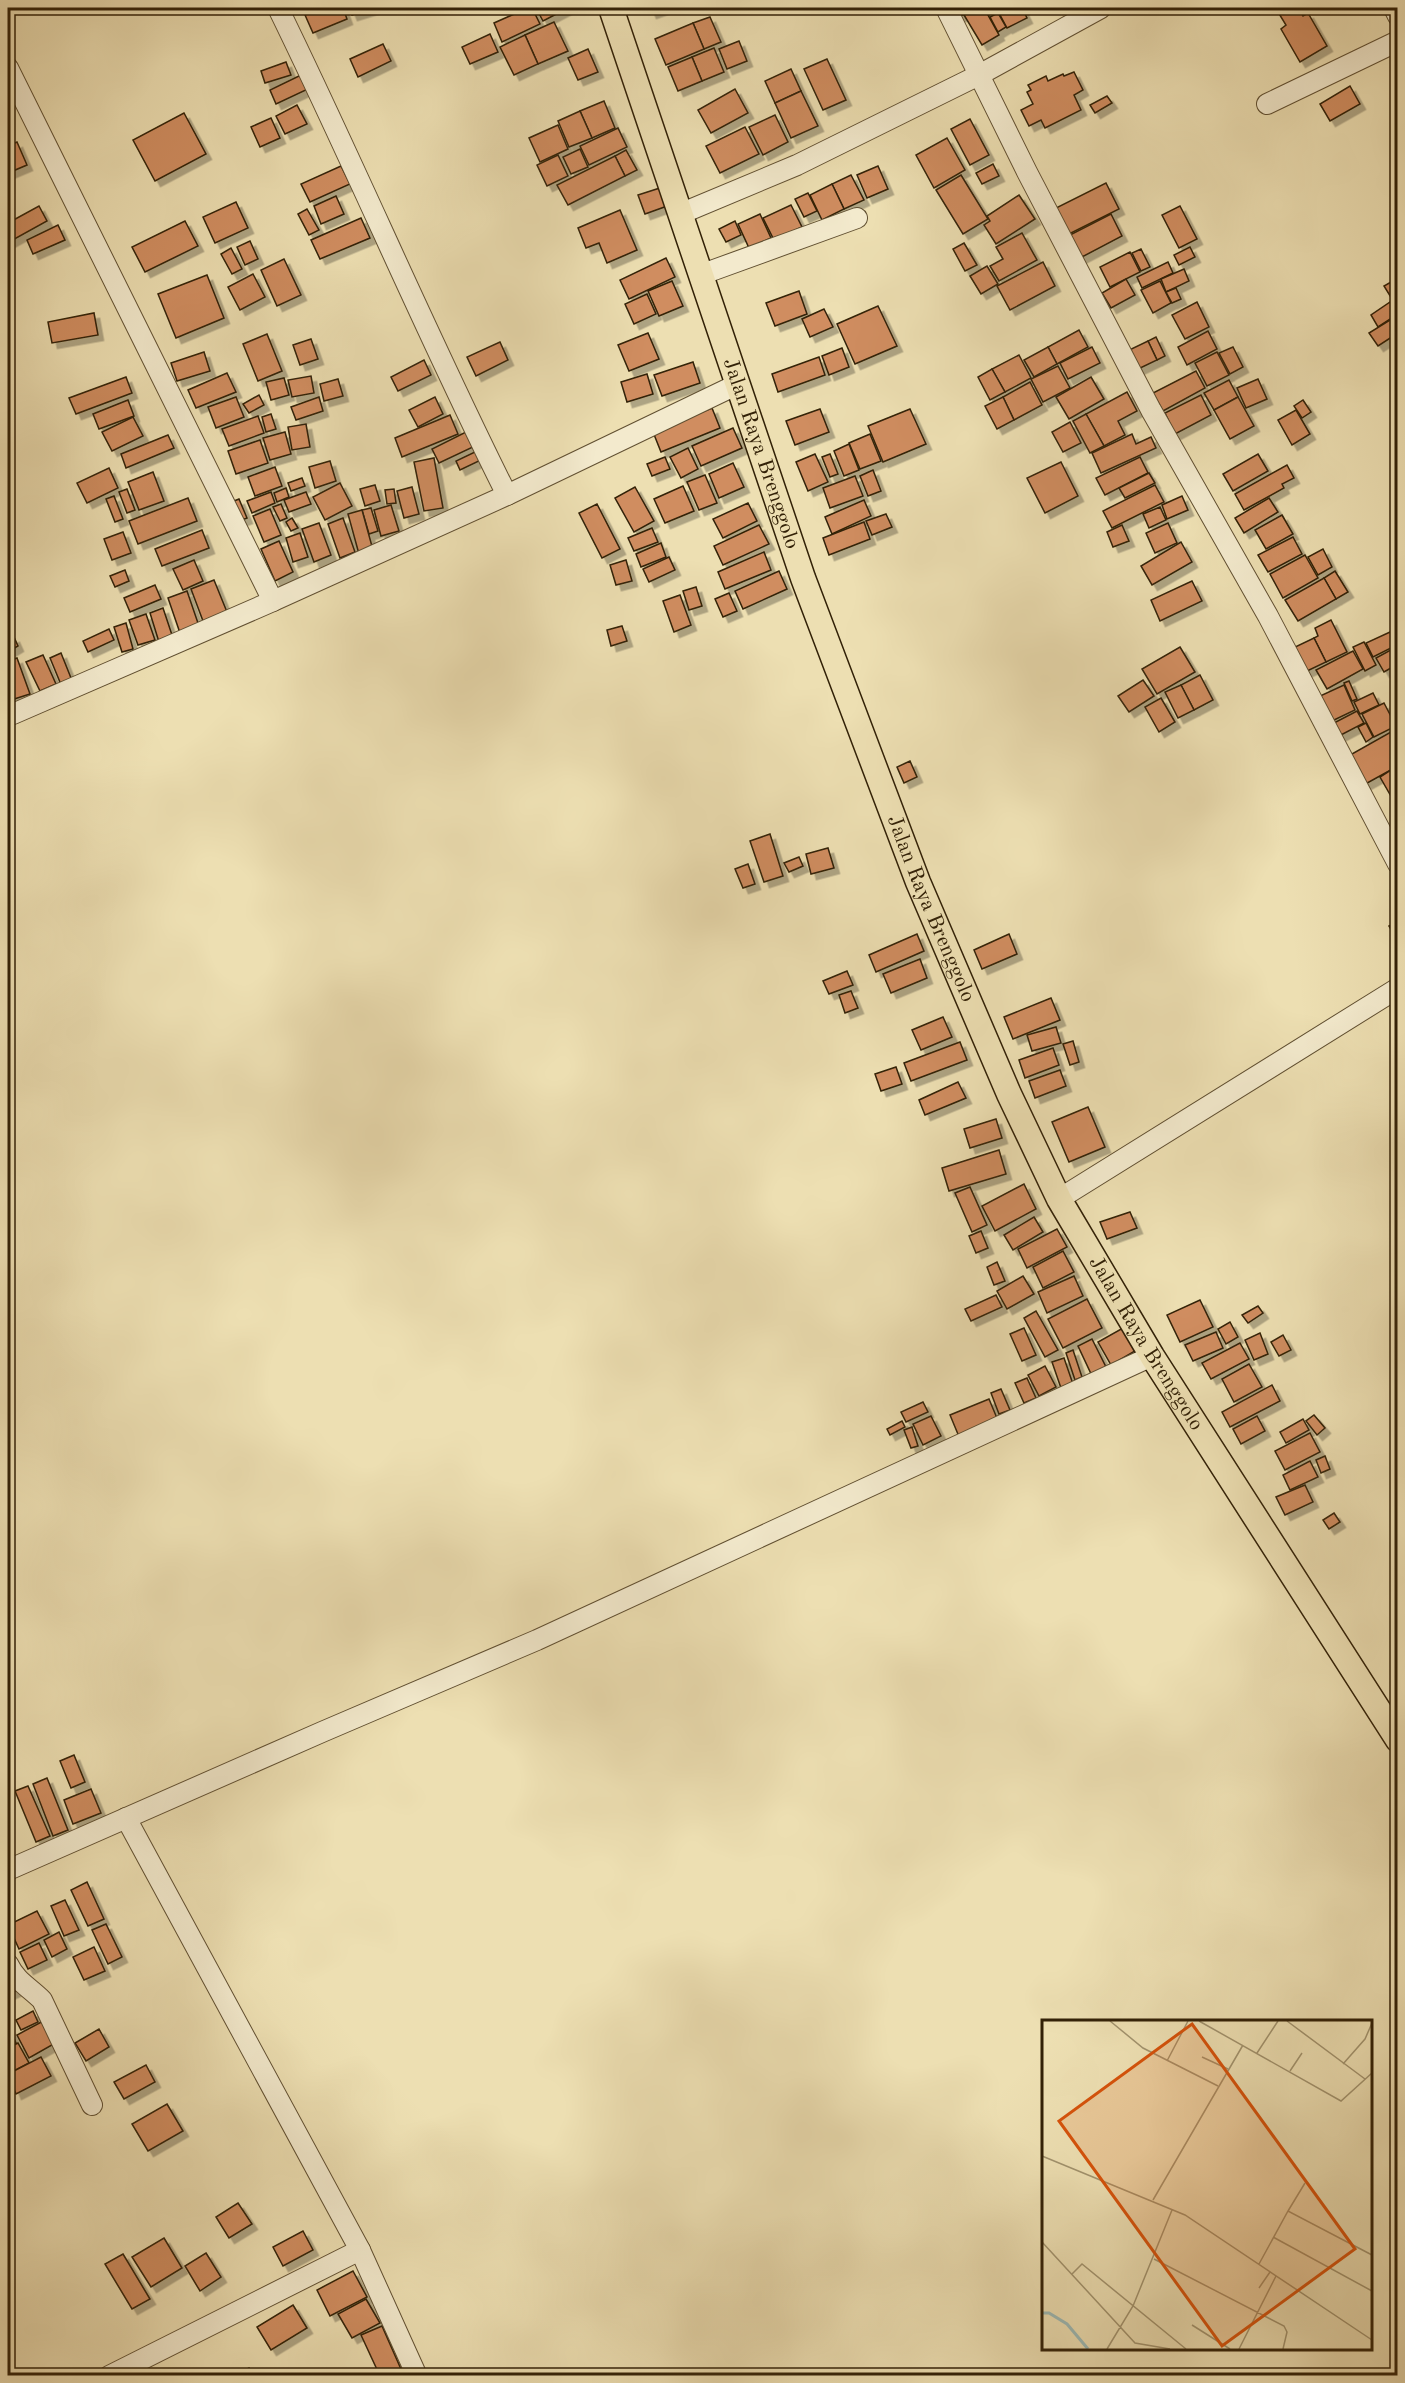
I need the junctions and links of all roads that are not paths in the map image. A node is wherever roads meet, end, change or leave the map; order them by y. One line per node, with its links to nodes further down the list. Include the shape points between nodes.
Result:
1 (278, 8): 15 (street, via 457,396)
2 (611, 8): 11 (main road, Jalan Raya Brenggolo)
3 (946, 8): 9 (street)
4 (1101, 8): 9 (street)
5 (1394, 8): 6 (street)
6 (1398, 16)
7 (1398, 41): 10 (street)
8 (8, 68): 16 (street)
9 (979, 75): 11 (street, via 797,165); 18 (street, via 1151,410 1268,616)
10 (1267, 104)
11 (680, 214): 13 (main road, Jalan Raya Brenggolo)
12 (857, 218): 13 (street)
13 (700, 275): 14 (main road, Jalan Raya Brenggolo)
14 (736, 385): 15 (street); 20 (main road, Jalan Raya Brenggolo, via 803,578 918,882 1009,1094)
15 (507, 495): 16 (street)
16 (273, 601): 17 (street)
17 (13, 714)
18 (1398, 864)
19 (1398, 987): 20 (street)
20 (1059, 1199): 21 (main road, Jalan Raya Brenggolo)
21 (1152, 1356): 22 (main road, Jalan Raya Brenggolo); 23 (street, via 537,1640)
22 (1398, 1740)
23 (126, 1818): 24 (street); 27 (street)
24 (8, 1870)
25 (8, 1964): 26 (street, via 22,1984 42,2000)
26 (92, 2105)
27 (360, 2250): 28 (street); 29 (street)
28 (109, 2376)
29 (417, 2376)

